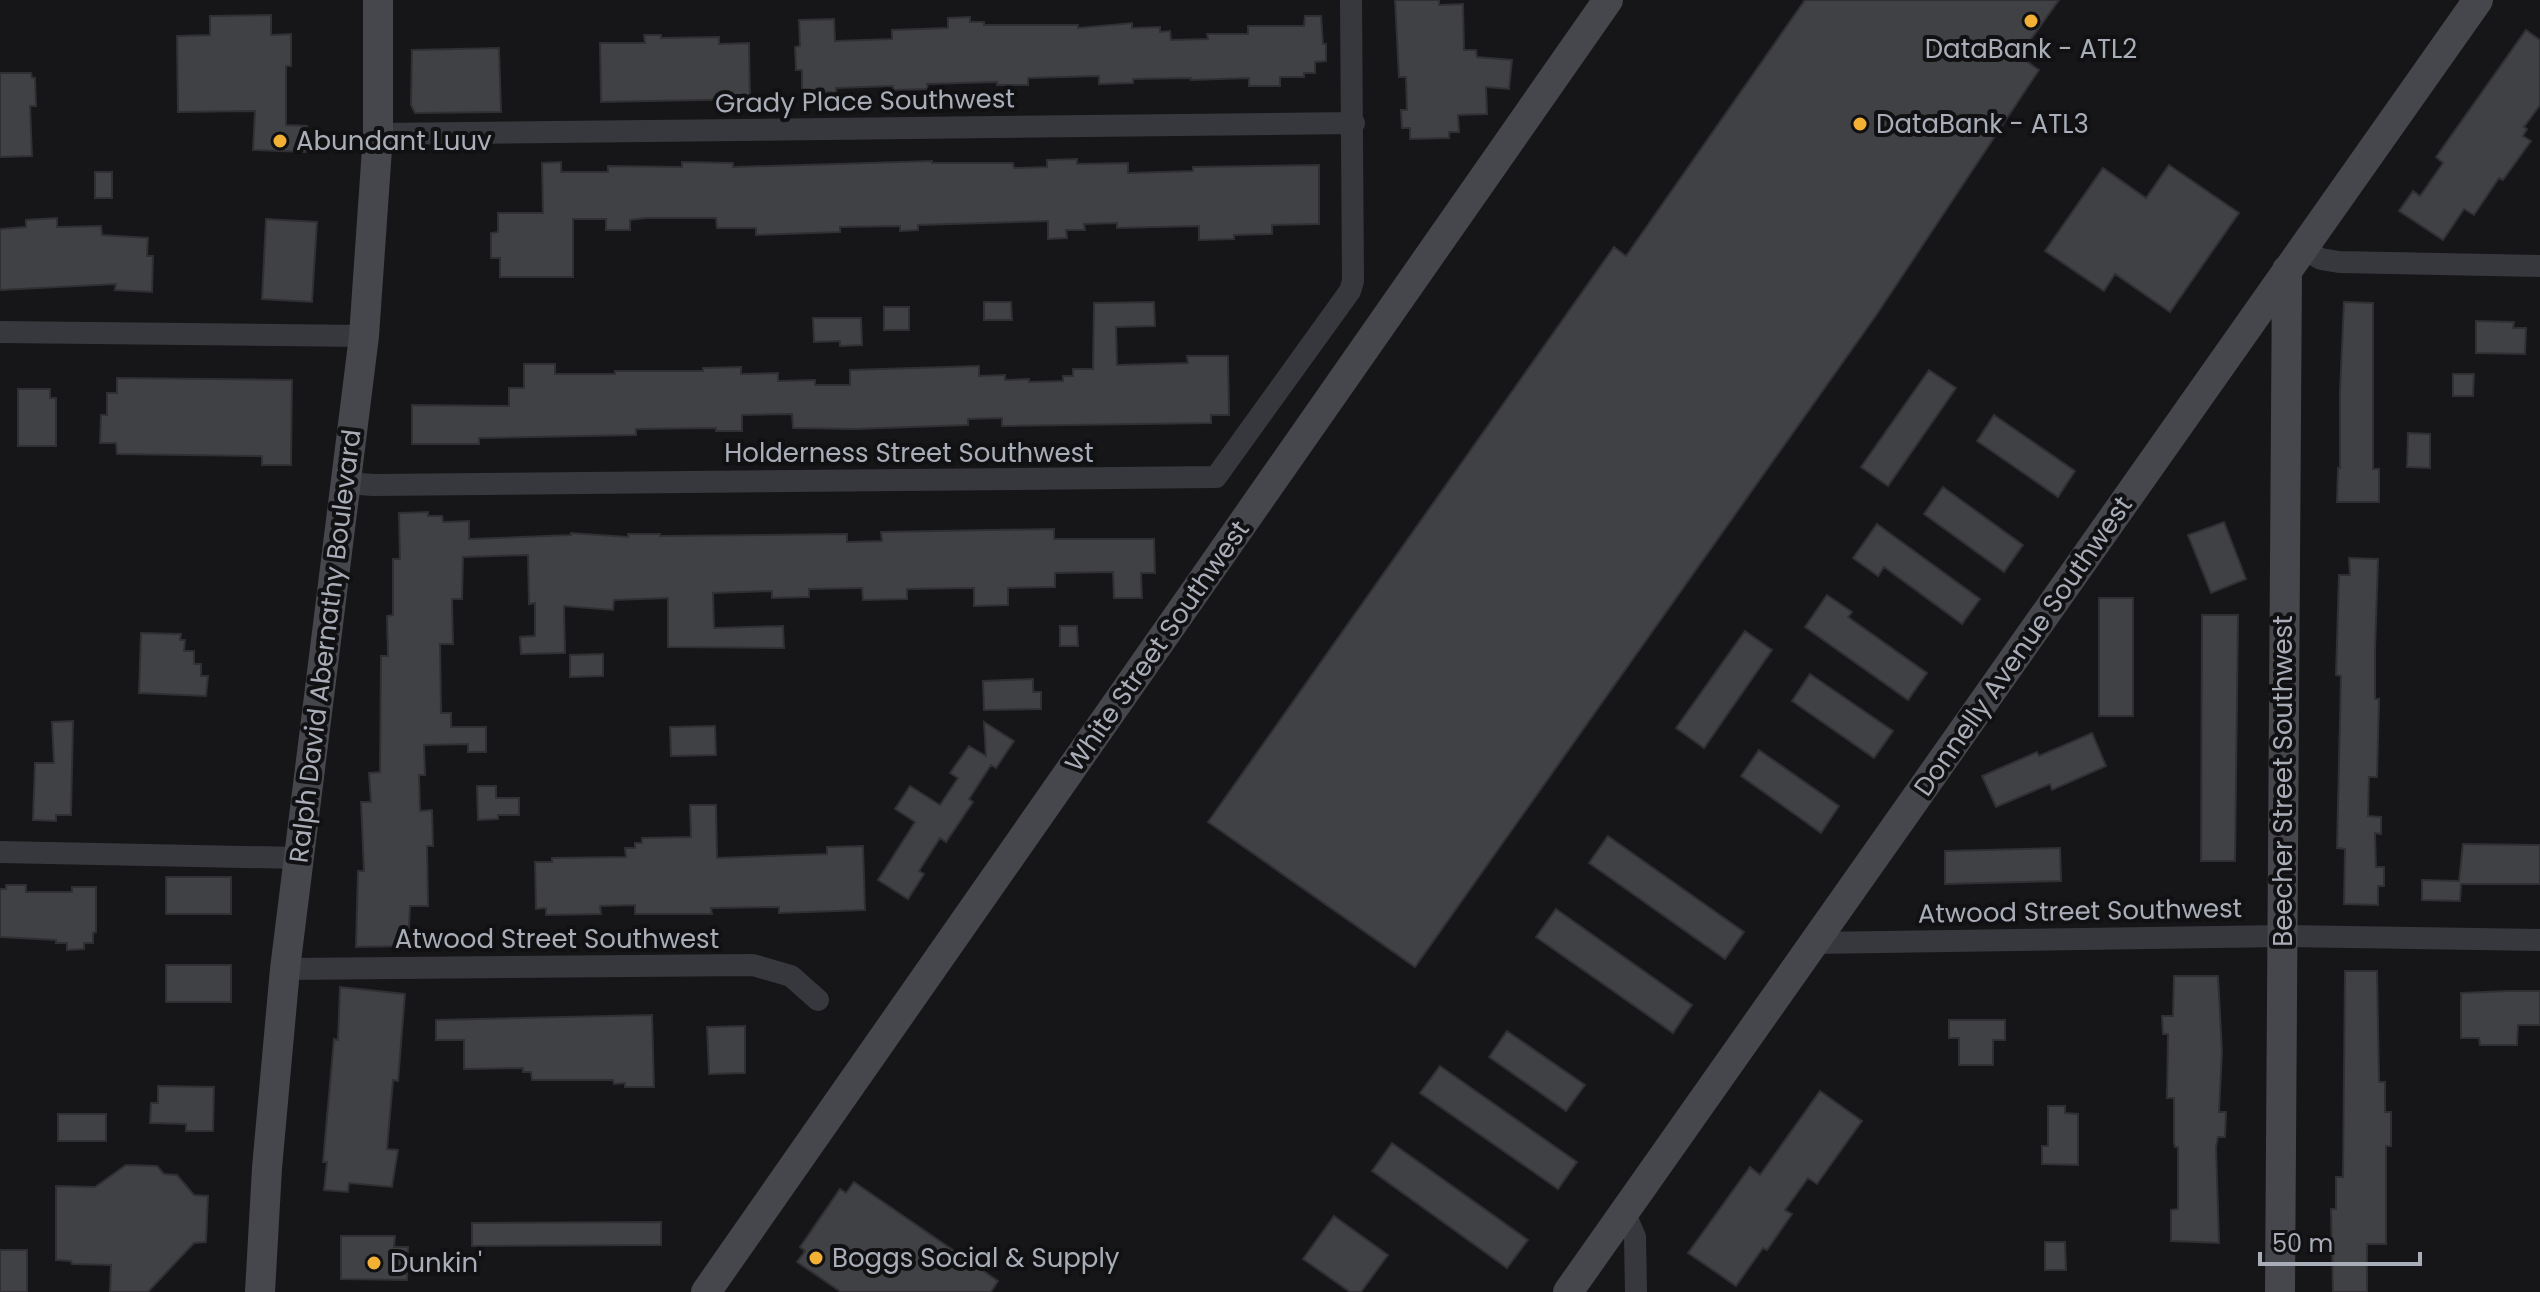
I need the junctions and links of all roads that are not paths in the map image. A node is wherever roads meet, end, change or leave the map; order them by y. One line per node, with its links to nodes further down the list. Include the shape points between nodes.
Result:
1 (378, 0): 6 (street, Ralph David Abernathy Boulevard)
2 (1351, 0): 5 (street)
3 (1608, 0): 21 (street, White Street Southwest)
4 (2478, 0): 7 (street, Donnelly Avenue Southwest)
5 (1354, 123): 6 (street, Grady Place Southwest); 11 (street, Holderness Street Southwest, via 1350,291 1216,477)
6 (378, 134): 10 (street, Ralph David Abernathy Boulevard)
7 (2295, 260): 8 (street); 14 (street, Beecher Street Southwest); 16 (street, Donnelly Avenue Southwest)
8 (2540, 266)
9 (0, 332): 10 (street)
10 (364, 336): 11 (street, Ralph David Abernathy Boulevard)
11 (346, 483): 13 (street, Ralph David Abernathy Boulevard)
12 (0, 852): 13 (street)
13 (299, 858): 17 (street, Ralph David Abernathy Boulevard)
14 (2282, 936): 15 (street, Atwood Street Southwest); 16 (street, Atwood Street Southwest); 24 (street, Beecher Street Southwest)
15 (2540, 940)
16 (1813, 943): 19 (street, Donnelly Avenue Southwest)
17 (285, 969): 18 (street, Atwood Street Southwest, via 753,965 791,976); 20 (street, Ralph David Abernathy Boulevard)
18 (818, 1000)
19 (1624, 1211): 22 (street, Donnelly Avenue Southwest); 23 (street, via 1635,1237)
20 (260, 1292)
21 (706, 1292)
22 (1568, 1292)
23 (1636, 1292)
24 (2280, 1292)

